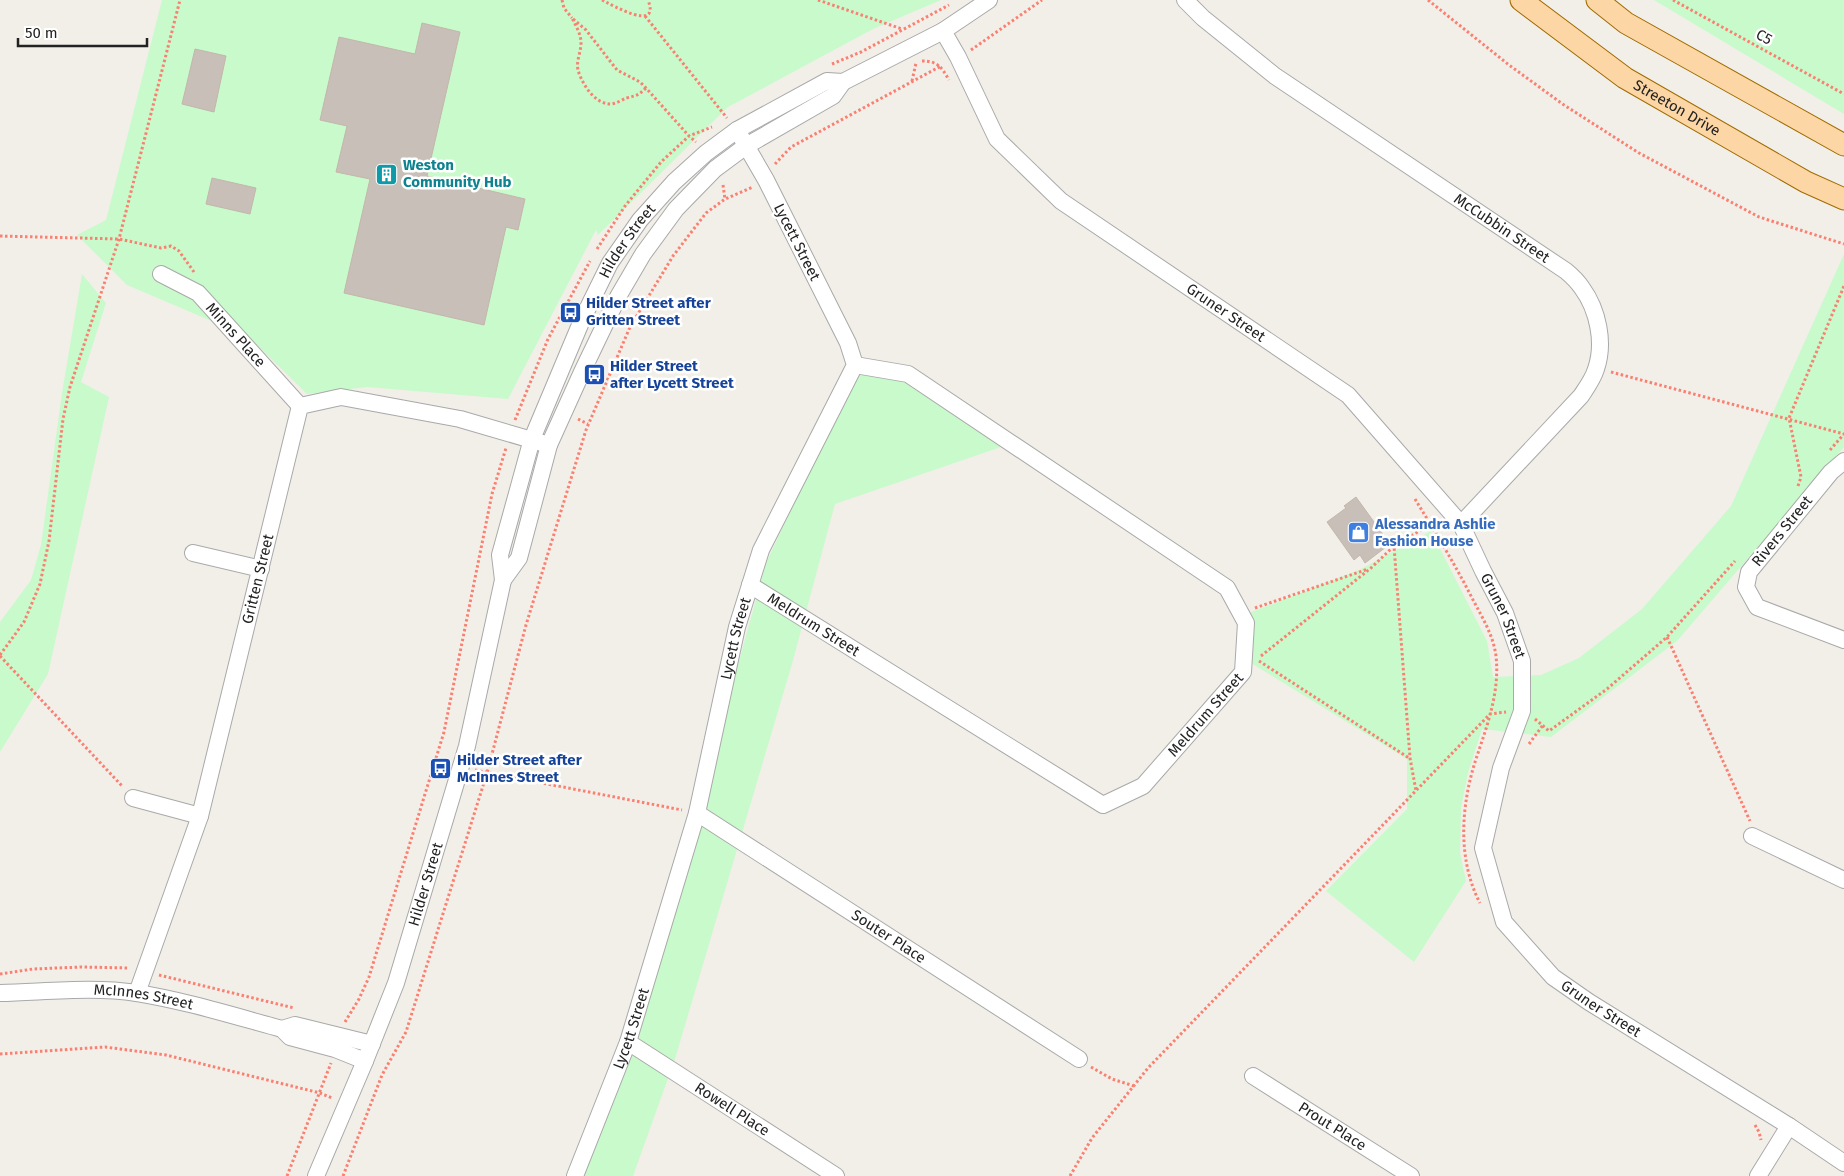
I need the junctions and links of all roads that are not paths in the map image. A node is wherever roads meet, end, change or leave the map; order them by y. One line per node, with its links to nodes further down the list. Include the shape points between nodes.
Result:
1 (989, 0): 5 (street, Hilder Street)
2 (1185, 0): 17 (street, McCubbin Street, via 1202,18 1275,76 1566,271 1581,286 1594,312 1599,333 1596,368 1581,396)
3 (1521, 0): 10 (main road, Streeton Drive, via 1625,78 1806,182)
4 (1597, 0): 8 (main road, via 1626,23)
5 (943, 31): 6 (street, Hilder Street); 17 (street, Gruner Street, via 997,139 1062,201 1348,395)
6 (843, 82): 7 (street, Hilder Street, via 826,81); 9 (street, Hilder Street, via 833,96)
7 (737, 130): 9 (street, Lycett Street); 14 (street, Hilder Street, via 674,182 640,220 610,263 582,320)
8 (1844, 145)
9 (746, 146): 12 (street, Lycett Street, via 848,343); 15 (street, Hilder Street, via 715,169 676,209 638,262 619,295)
10 (1844, 199)
11 (161, 274): 13 (street, Minns Place, via 198,293)
12 (855, 364): 21 (street, Lycett Street, via 761,550); 21 (street, Meldrum Street, via 908,374 1227,588 1246,623 1242,672 1144,786 1103,805)
13 (300, 406): 14 (street, via 341,397 460,419); 19 (street, Gritten Street)
14 (532, 439): 15 (street); 20 (street, Hilder Street, via 500,555)
15 (549, 446): 20 (street, Hilder Street, via 519,558)
16 (1844, 461): 22 (street, Rivers Street, via 1831,472 1749,572 1746,587 1757,607)
17 (1461, 524): 36 (street, Gruner Street, via 1505,613 1522,661 1522,711 1500,768 1483,848 1504,922 1553,977)
18 (193, 553): 19 (street)
19 (261, 569): 25 (street, Gritten Street)
20 (503, 580): 32 (street, Hilder Street, via 467,746 396,983)
21 (750, 585): 24 (street, Lycett Street, via 737,627)
22 (1844, 640)
23 (133, 798): 25 (street)
24 (697, 813): 31 (street, Lycett Street); 33 (street, Souter Place)
25 (200, 816): 29 (street, Gritten Street)
26 (1752, 836): 27 (street)
27 (1844, 880)
28 (0, 993): 29 (street, McInnes Street)
29 (137, 993): 30 (street, McInnes Street)
30 (282, 1029): 32 (street, McInnes Street, via 295,1025); 34 (street, McInnes Street, via 290,1037 336,1049)
31 (628, 1042): 39 (street, Lycett Street); 40 (street, Rowell Place)
32 (372, 1044): 34 (street, Hilder Street)
33 (1079, 1060)
34 (365, 1061): 38 (street, Hilder Street)
35 (1253, 1076): 41 (street, Prout Place)
36 (1788, 1126): 37 (street, Gruner Street); 42 (street)
37 (1844, 1163)
38 (316, 1176)
39 (575, 1176)
40 (836, 1176)
41 (1411, 1176)
42 (1758, 1176)

